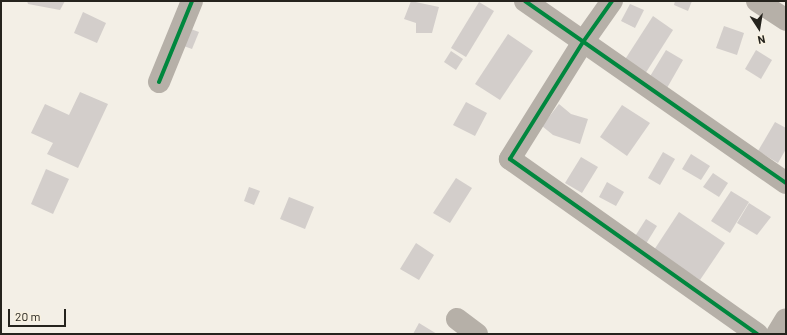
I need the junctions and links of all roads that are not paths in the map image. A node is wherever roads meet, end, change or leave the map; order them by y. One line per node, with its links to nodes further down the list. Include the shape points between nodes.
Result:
1 (192, 1): 7 (street)
2 (525, 1): 6 (street)
3 (612, 1): 6 (street)
4 (757, 1): 5 (street)
5 (786, 20)
6 (583, 42): 8 (street); 12 (street, via 510,159)
7 (159, 82)
8 (786, 183)
9 (457, 319): 11 (street)
10 (786, 319): 13 (street)
11 (477, 334)
12 (758, 334)
13 (777, 334)

